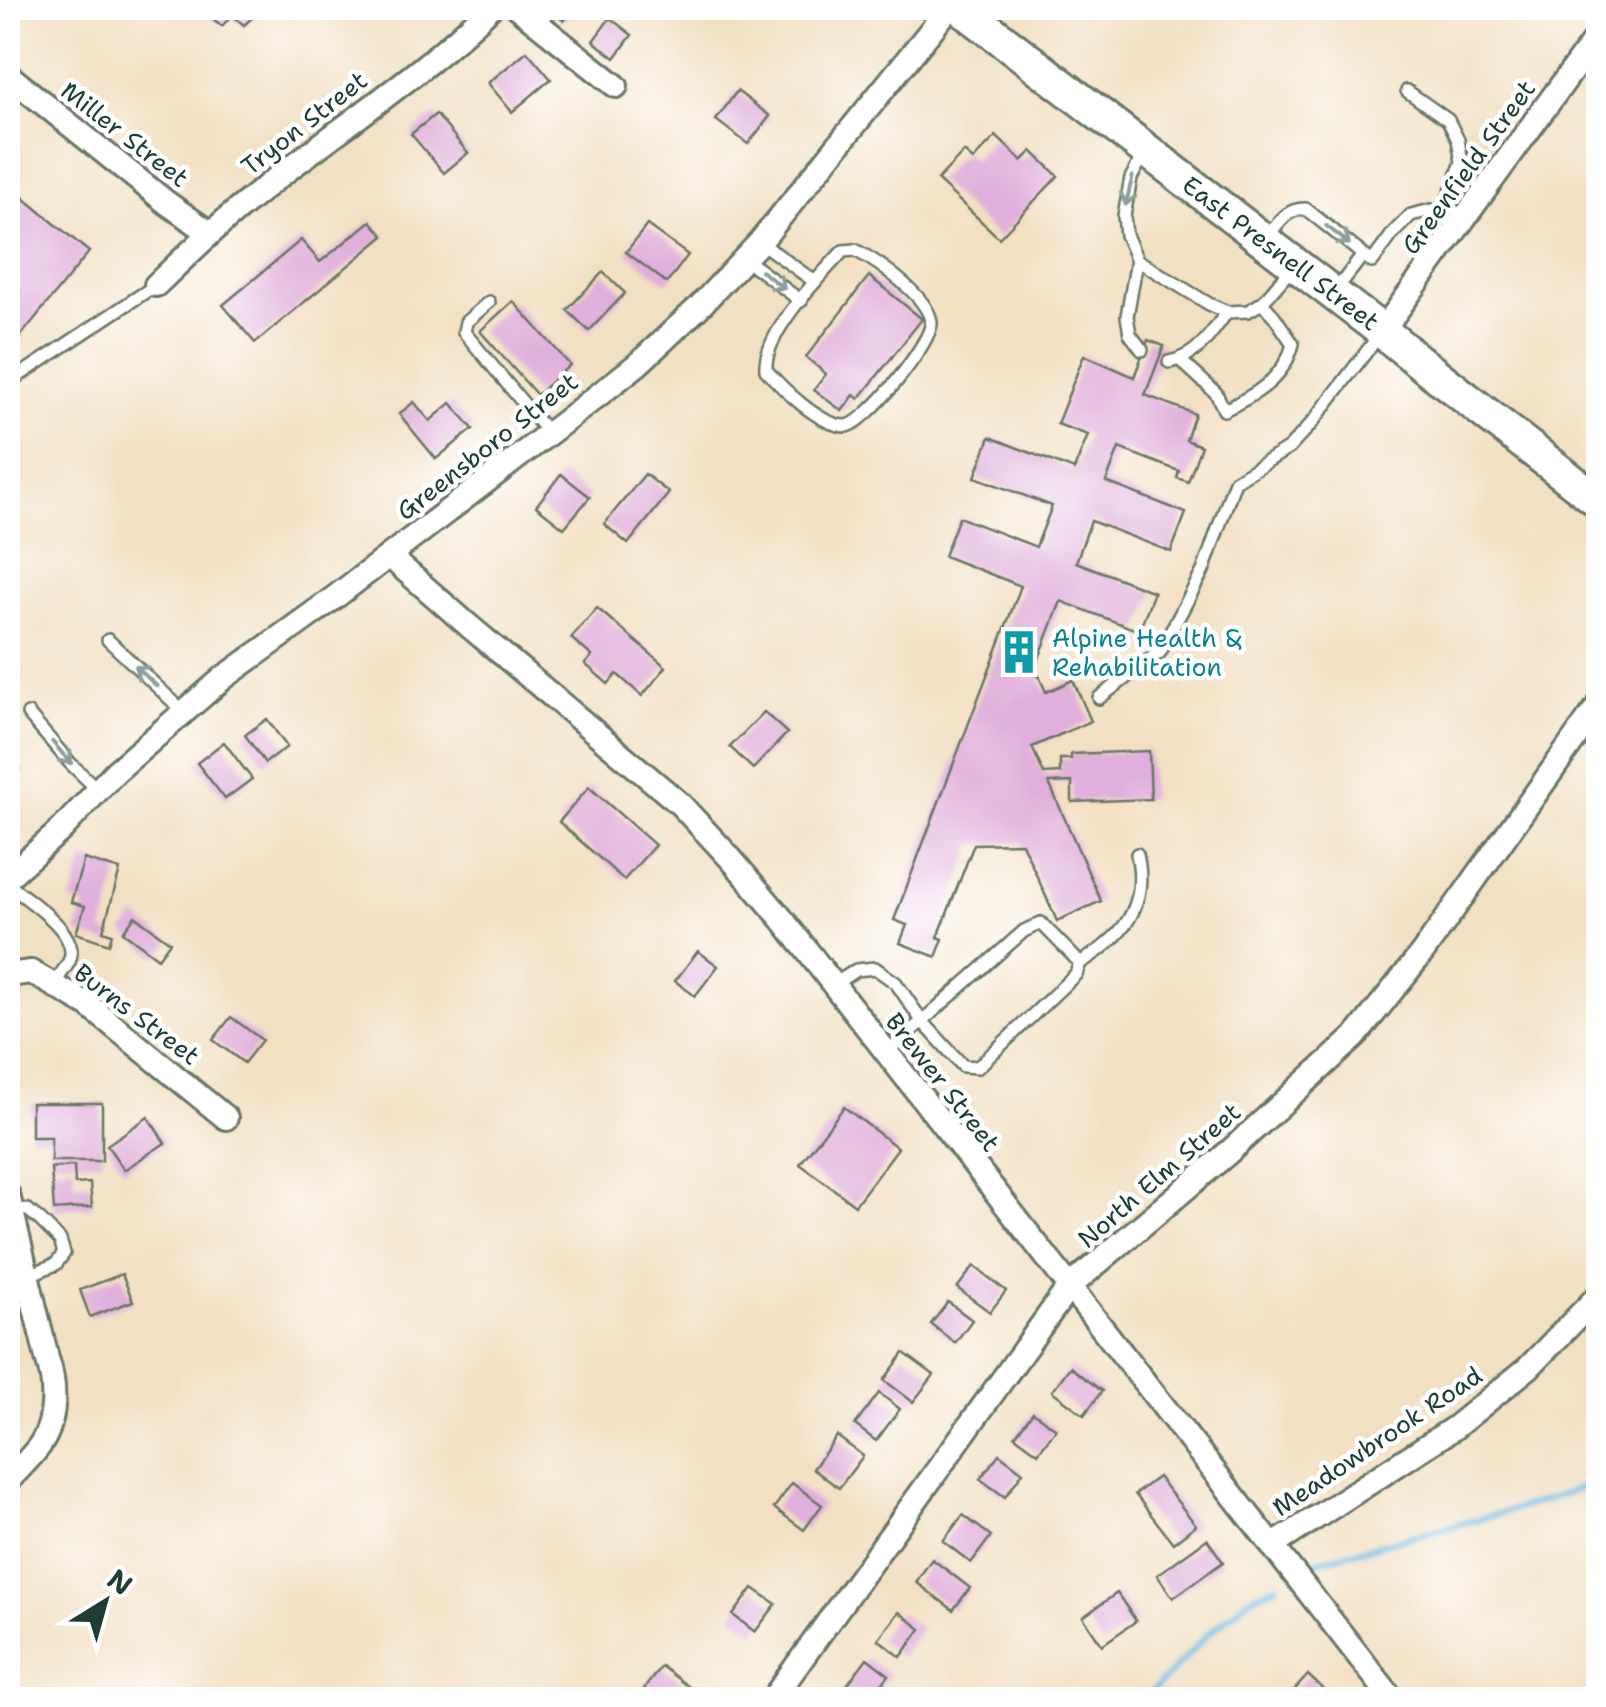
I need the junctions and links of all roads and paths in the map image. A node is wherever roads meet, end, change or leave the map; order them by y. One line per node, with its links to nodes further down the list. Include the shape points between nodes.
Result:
1 (490, 8): 11 (street, Tryon Street)
2 (518, 8): 7 (street)
3 (949, 8): 13 (street, Greensboro Street)
4 (961, 8): 9 (main road, East Presnell Street)
5 (1598, 35): 10 (street, Greenfield Street)
6 (8, 75): 11 (street, Miller Street)
7 (616, 86)
8 (1407, 91): 10 (lane, via 1448,120 1458,140 1462,162 1446,205)
9 (1146, 150): 12 (main road, East Presnell Street); 15 (lane, one-way to 15, via 1131,178 1124,216)
10 (1462, 223): 14 (lane, via 1431,210 1411,214 1372,262); 24 (street, Greenfield Street)
11 (210, 233): 18 (street, Tryon Street)
12 (1264, 240): 14 (lane, one-way to 14, via 1288,212 1306,209); 16 (main road, East Presnell Street)
13 (753, 250): 17 (lane); 21 (lane, one-way to 21); 27 (street, Greensboro Street, via 638,364)
14 (1363, 255): 19 (lane)
15 (1137, 260): 23 (lane); 25 (lane, via 1127,316)
16 (1296, 264): 19 (main road, East Presnell Street); 20 (lane)
17 (815, 282): 21 (lane); 21 (lane, via 843,251 856,250 916,296 932,325 927,340 857,422 846,426 815,413 766,370 768,350)
18 (156, 285): 26 (lane)
19 (1334, 294): 24 (main road, East Presnell Street)
20 (1266, 299): 23 (lane); 23 (lane, via 1293,344 1290,355 1266,387 1224,410 1216,392 1175,361 1203,344)
21 (801, 301)
22 (489, 302): 27 (lane, via 464,332)
23 (1227, 312)
24 (1382, 331): 28 (main road, East Presnell Street); 31 (lane, via 1289,448 1235,481 1203,571 1160,652)
25 (1142, 350)
26 (8, 383)
27 (549, 434): 29 (street, Greensboro Street)
28 (1598, 501)
29 (390, 556): 33 (street, Greensboro Street); 41 (street, Brewer Street, via 680,804)
30 (108, 640): 33 (lane, one-way to 30)
31 (1099, 698)
32 (1598, 706): 47 (street, North Elm Street, via 1355,1036)
33 (184, 712): 35 (street, Greensboro Street)
34 (28, 714): 35 (lane, one-way to 35)
35 (98, 790): 37 (street, Greensboro Street)
36 (1137, 854): 38 (lane, via 1134,913 1102,950)
37 (8, 880): 40 (lane, via 70,940 67,966)
38 (1080, 963): 42 (lane, via 1041,923); 42 (lane, via 978,1067 963,1066)
39 (8, 975): 40 (street, Burns Street, via 30,972)
40 (52, 984): 44 (street, Burns Street, via 88,1005)
41 (833, 984): 42 (lane, via 875,968 896,983); 43 (street, Brewer Street)
42 (922, 1021): 43 (lane)
43 (886, 1053): 47 (street, Brewer Street)
44 (226, 1118)
45 (9, 1202): 46 (street); 46 (lane, via 28,1210 60,1240 64,1253 56,1264)
46 (20, 1272): 49 (street, via 53,1376 52,1415 43,1441)
47 (1068, 1287): 50 (street, Brewer Street); 51 (street, North Elm Street)
48 (1598, 1296): 50 (street, Meadowbrook Road, via 1528,1368 1454,1428)
49 (8, 1482)
50 (1272, 1546): 52 (street, Brewer Street)
51 (772, 1700)
52 (1393, 1700)

